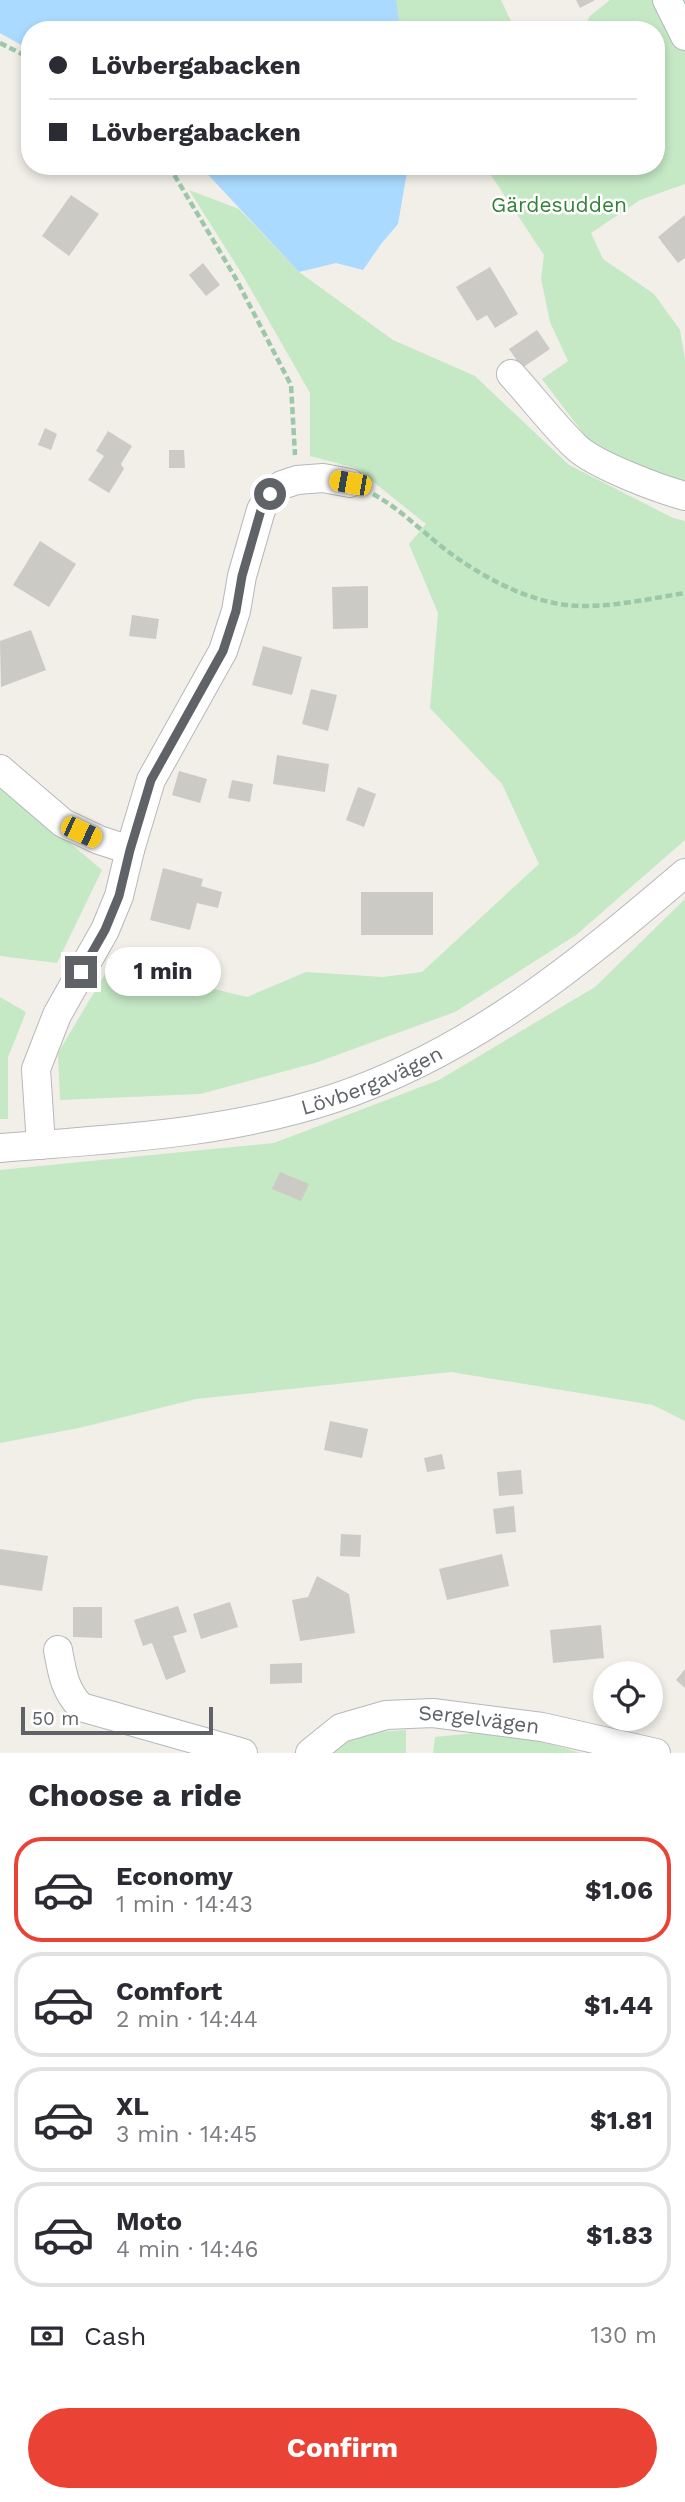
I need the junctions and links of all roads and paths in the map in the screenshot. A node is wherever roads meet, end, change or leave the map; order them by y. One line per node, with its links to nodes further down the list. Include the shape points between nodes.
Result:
1 (667, 0): 2 (street)
2 (685, 36)
3 (0, 43): 4 (path)
4 (21, 54)
5 (174, 175): 7 (path, via 291,385)
6 (511, 374): 9 (street, via 578,450)
7 (297, 480): 8 (street); 12 (street, via 270,494 261,510 223,651 151,780)
8 (350, 483): 10 (path, via 376,495 481,573 528,596 567,605 615,604)
9 (685, 496)
10 (685, 593)
11 (0, 769): 12 (street, via 64,823)
12 (130, 850): 14 (street, via 105,930 57,1015 36,1069)
13 (685, 873): 14 (street, Lövbergavägen, via 550,984 477,1032 406,1070 334,1098 254,1120 148,1136)
14 (41, 1145): 15 (street, Lövbergavägen)
15 (0, 1148)
16 (58, 1650): 17 (street, via 63,1680 81,1706)
17 (243, 1753)
18 (310, 1753): 19 (street, Sergelvägen, via 341,1728 386,1715 433,1713 542,1727)
19 (656, 1753)

